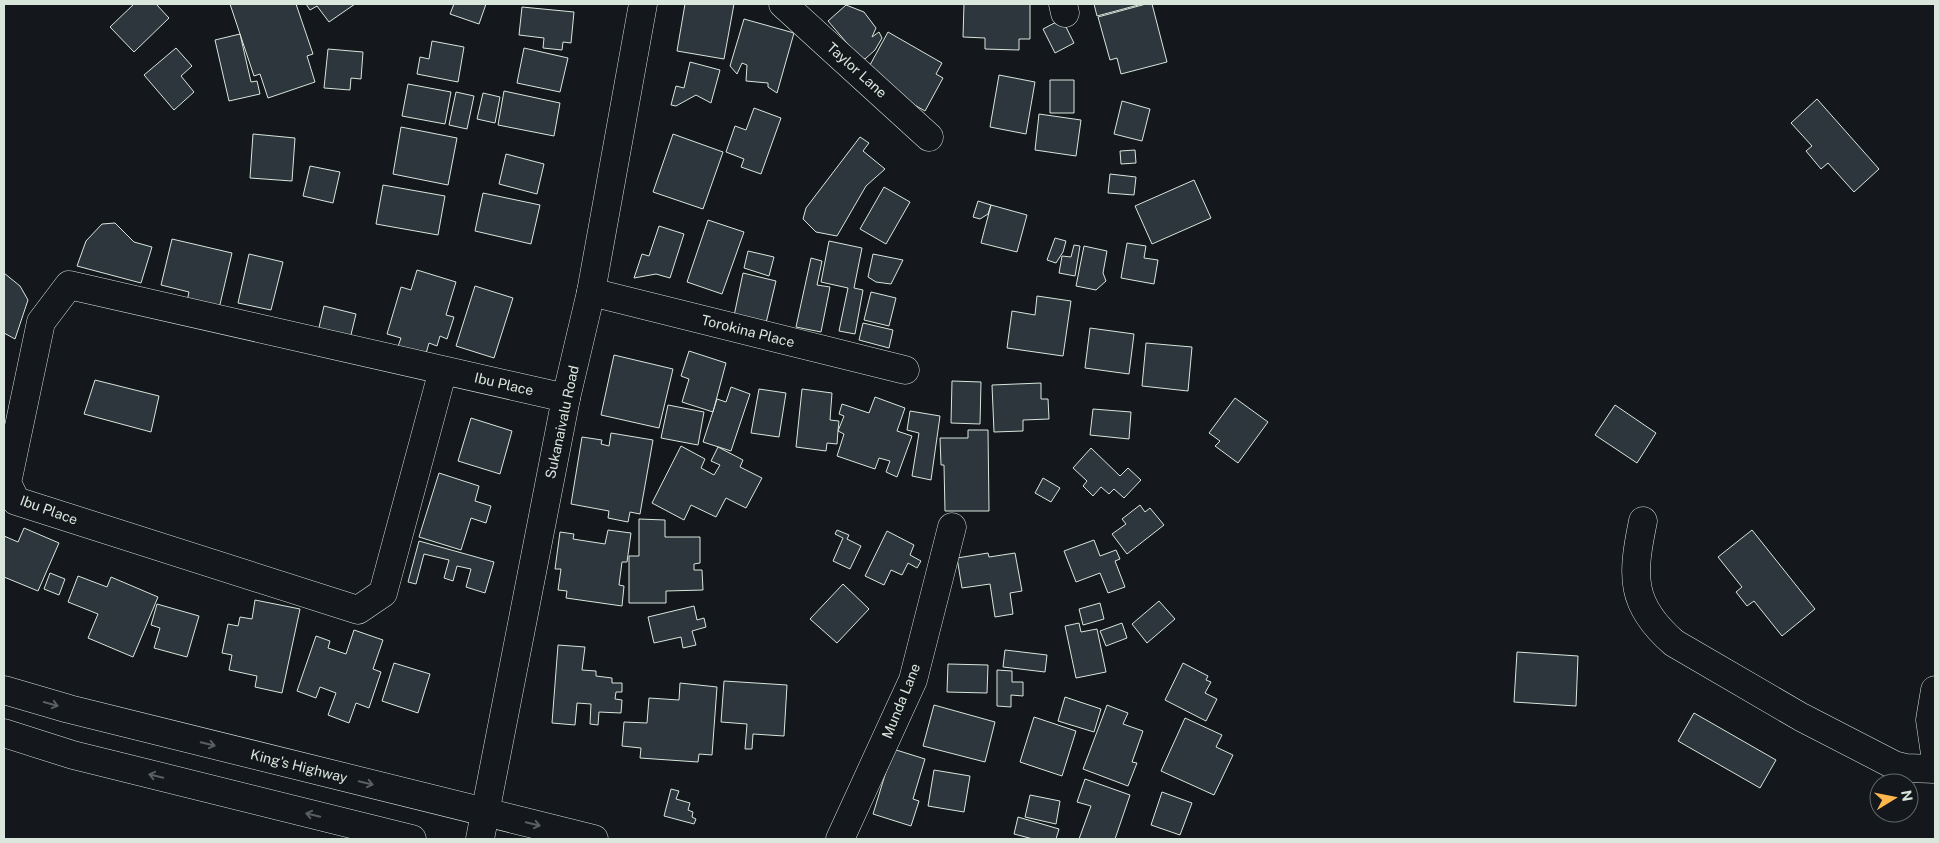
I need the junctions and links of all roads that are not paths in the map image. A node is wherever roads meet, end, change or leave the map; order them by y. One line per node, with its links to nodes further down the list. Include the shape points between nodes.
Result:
1 (643, 4): 4 (main road, Sukanaivalu Road)
2 (783, 4): 3 (main road, Taylor Lane)
3 (929, 137)
4 (591, 292): 6 (main road, Torokina Place); 7 (main road, Sukanaivalu Road)
5 (442, 370): 5 (main road, Ibu Place, via 69,285 41,322 7,483 16,501 358,610 383,593); 7 (main road, Ibu Place)
6 (905, 370)
7 (566, 398): 15 (main road, Sukanaivalu Road)
8 (1643, 521): 14 (main road, via 1635,576 1643,605 1651,619 1674,643 1801,718 1894,765)
9 (952, 527): 19 (main road, Munda Lane, via 913,680)
10 (4, 690): 15 (main road, King's Highway, one-way to 15)
11 (1935, 690): 13 (main road, via 1930,720)
12 (4, 733): 16 (main road, one-way to 12, via 73,755)
13 (1935, 754)
14 (1935, 769)
15 (485, 812): 17 (main road, Sukanaivalu Road); 18 (main road, King's Highway, one-way to 18)
16 (412, 839)
17 (480, 839)
18 (594, 839)
19 (840, 839)

